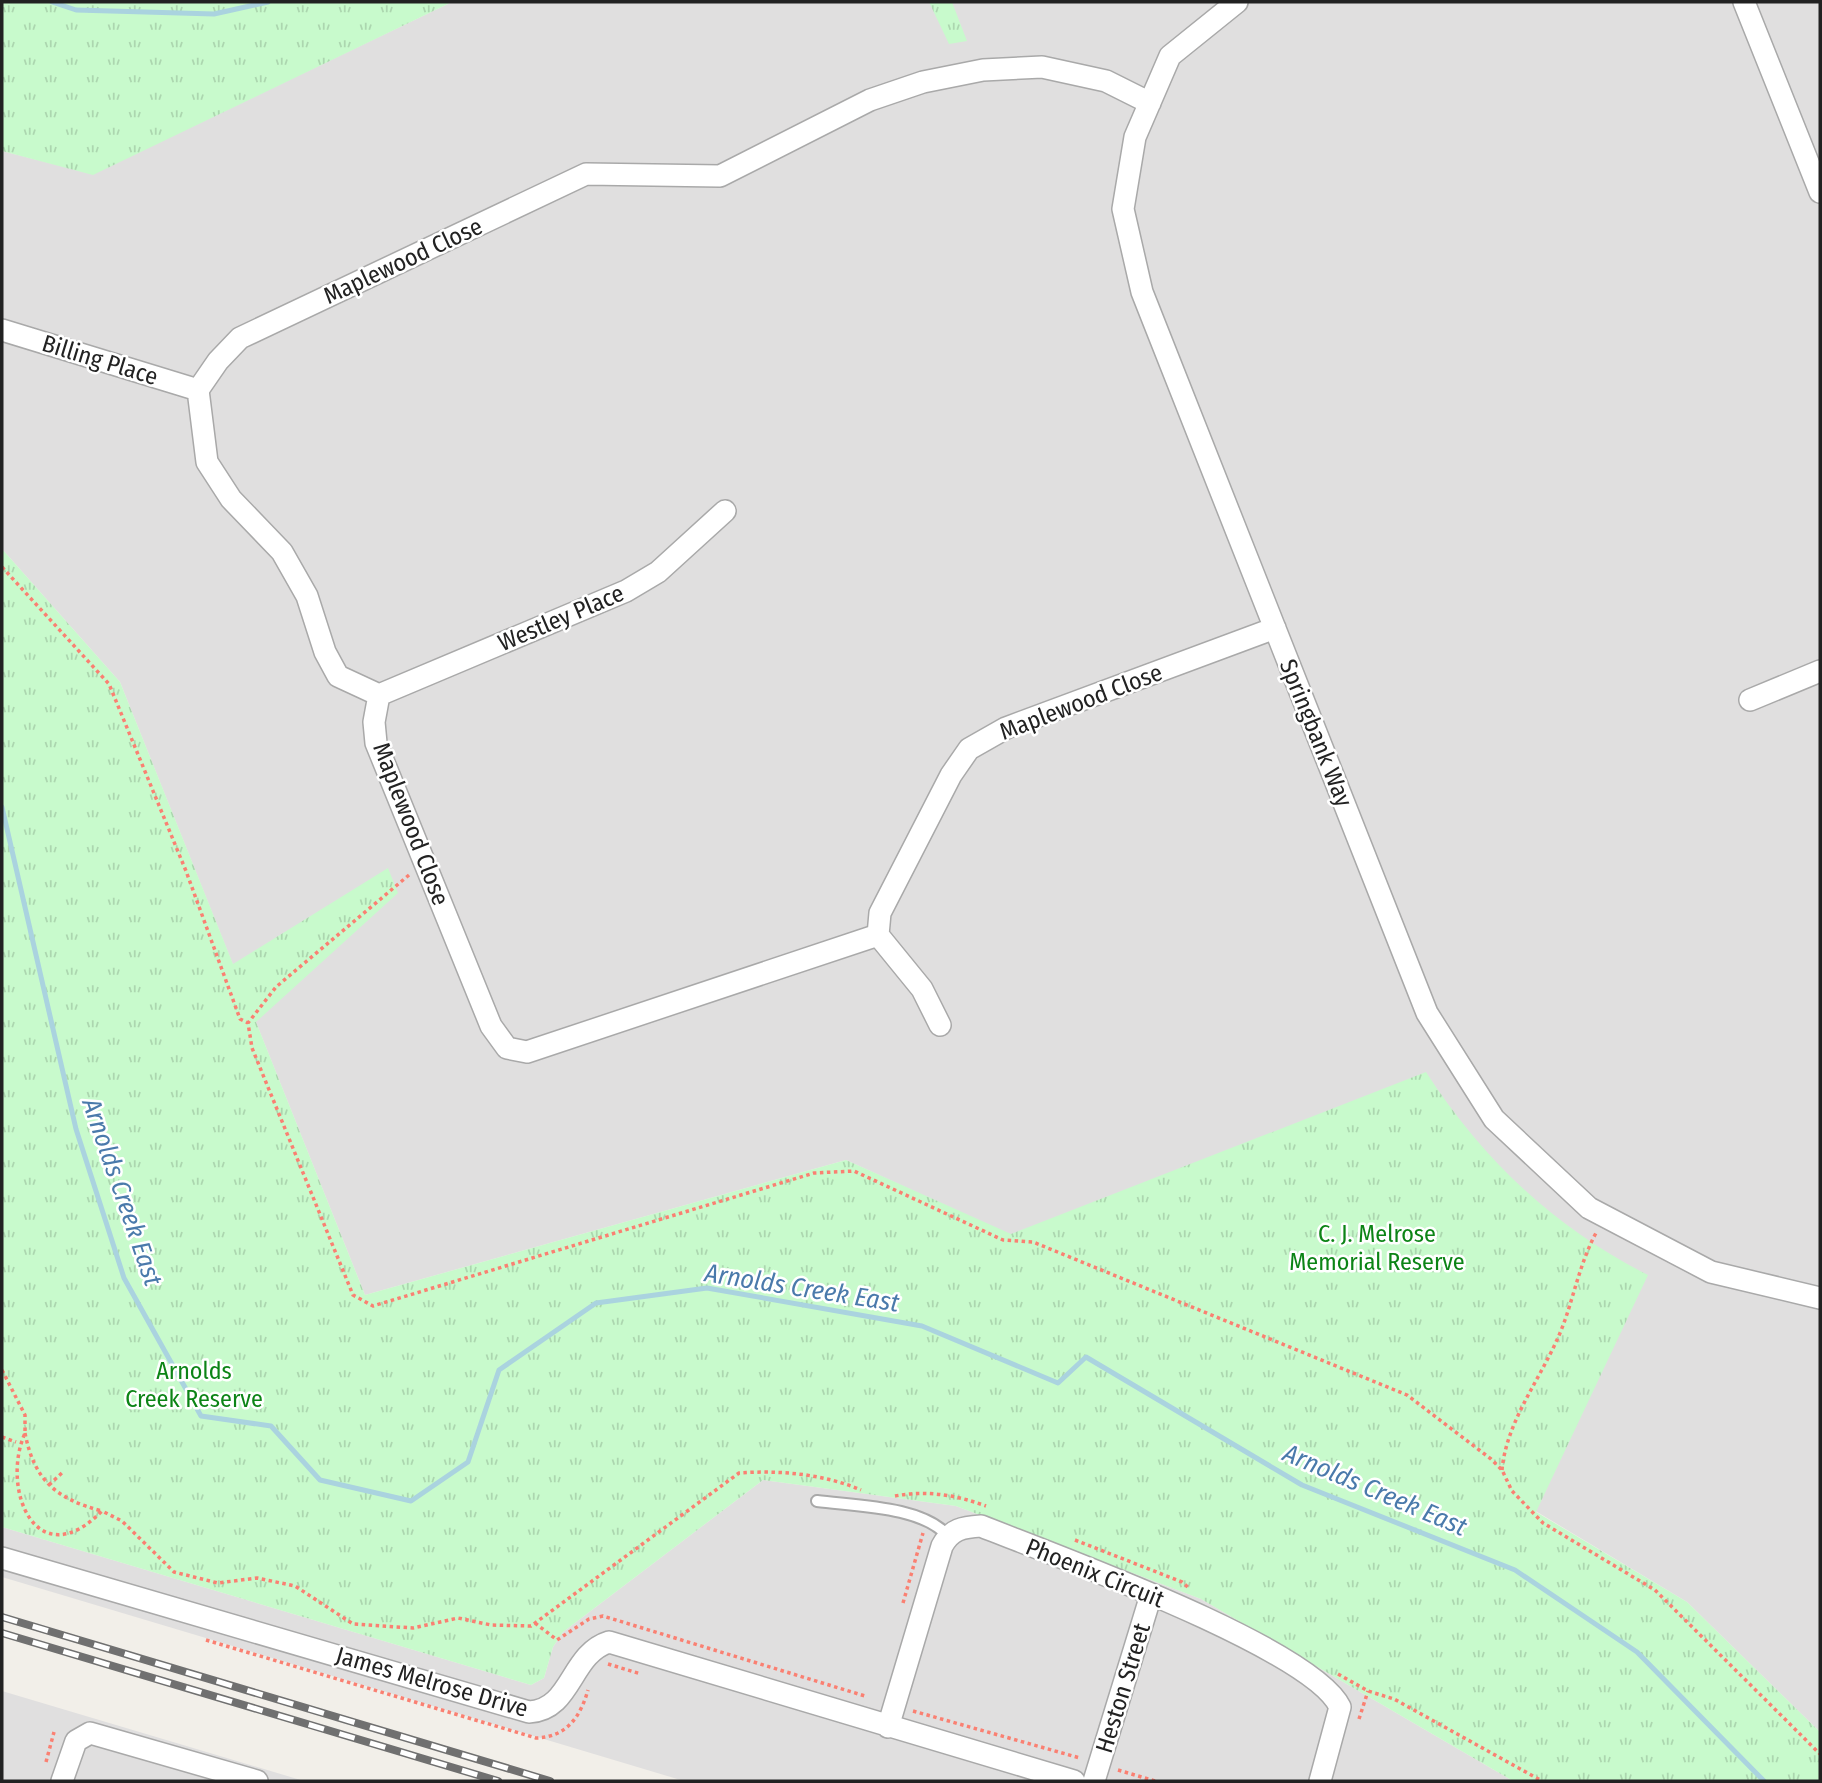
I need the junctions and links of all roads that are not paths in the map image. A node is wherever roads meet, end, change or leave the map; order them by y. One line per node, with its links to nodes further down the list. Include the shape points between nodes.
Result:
1 (1237, 2): 3 (street, Springbank Way, via 1170,56)
2 (1744, 2): 4 (street)
3 (1150, 103): 6 (street, Maplewood Close, via 1106,81 1042,67 983,70 923,82 870,100 720,176 586,174 240,338); 8 (street, Springbank Way, via 1135,137 1124,209 1142,292)
4 (1820, 192)
5 (2, 330): 6 (street, Billing Place)
6 (198, 390): 10 (street, via 207,462 231,499 282,552 307,596 324,652 338,676)
7 (725, 511): 10 (street, Westley Place, via 658,572 626,591)
8 (1275, 628): 12 (street, Maplewood Close, via 1006,728 969,749 880,913); 14 (street, Springbank Way, via 1427,1013 1494,1119 1589,1209 1605,1218 1711,1272)
9 (1820, 671): 11 (street)
10 (379, 695): 12 (street, Maplewood Close, via 376,743 491,1026 507,1048 527,1052)
11 (1749, 700)
12 (878, 935): 13 (street, via 922,989)
13 (940, 1025)
14 (1820, 1298)
15 (817, 1501): 16 (lane, via 908,1514 938,1524)
16 (948, 1536): 18 (street, Phoenix Circuit, via 963,1527 981,1527); 19 (street)
17 (2, 1558): 19 (street, James Melrose Drive, via 529,1713 552,1706 584,1657 609,1642)
18 (1151, 1594): 23 (street, Heston Street); 24 (street, Phoenix Circuit, via 1241,1636 1323,1684 1335,1696 1340,1707)
19 (888, 1727): 22 (street, James Melrose Drive)
20 (62, 1781): 21 (street, via 76,1741 90,1733)
21 (257, 1781)
22 (1074, 1781)
23 (1094, 1781)
24 (1320, 1781)

